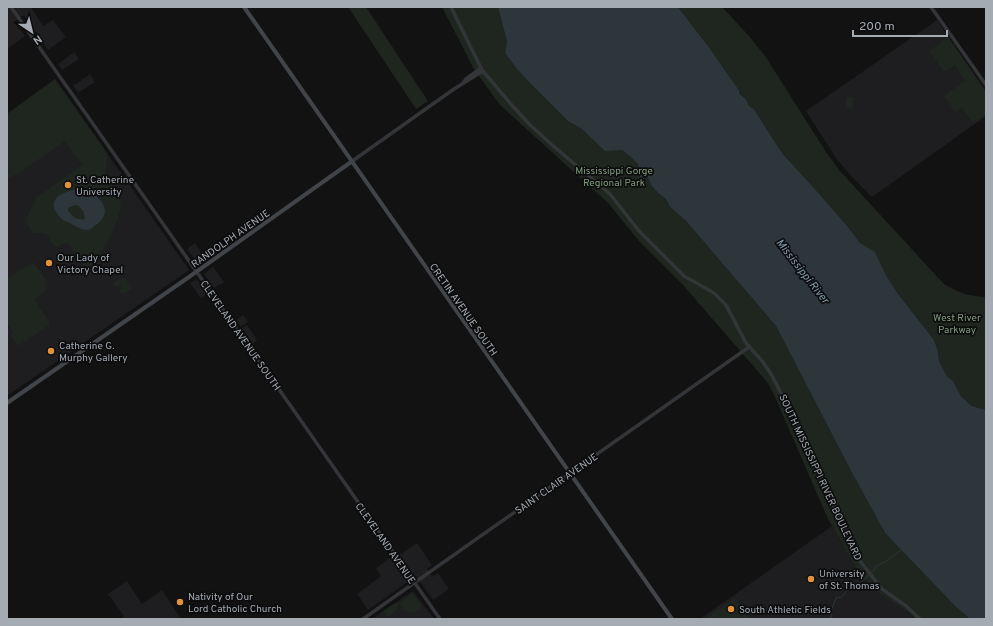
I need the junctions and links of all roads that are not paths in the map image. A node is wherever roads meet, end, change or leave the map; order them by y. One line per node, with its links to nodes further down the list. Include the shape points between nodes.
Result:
1 (11, 7): 8 (street, CLEVELAND AVENUE SOUTH)
2 (244, 7): 7 (main road, CRETIN AVENUE SOUTH)
3 (451, 7): 5 (street, SOUTH MISSISSIPPI RIVER BOULEVARD)
4 (931, 7): 6 (street)
5 (482, 70): 7 (street, RANDOLPH AVENUE); 9 (street, SOUTH MISSISSIPPI RIVER BOULEVARD, via 529,124 610,194 639,231 679,271 714,293 726,305)
6 (986, 85)
7 (351, 162): 8 (main road, RANDOLPH AVENUE); 12 (main road, CRETIN AVENUE SOUTH)
8 (196, 272): 10 (main road, RANDOLPH AVENUE); 11 (street, CLEVELAND AVENUE SOUTH)
9 (750, 347): 12 (street, SAINT CLAIR AVENUE); 17 (street, SOUTH MISSISSIPPI RIVER BOULEVARD, via 771,374 799,427 856,556 876,582)
10 (7, 403)
11 (333, 466): 13 (street, CLEVELAND AVENUE)
12 (570, 474): 13 (street, SAINT CLAIR AVENUE); 16 (main road, CRETIN AVENUE SOUTH)
13 (415, 583): 14 (street, SAINT CLAIR AVENUE); 15 (street, CLEVELAND AVENUE)
14 (363, 619)
15 (440, 619)
16 (672, 619)
17 (920, 619)

